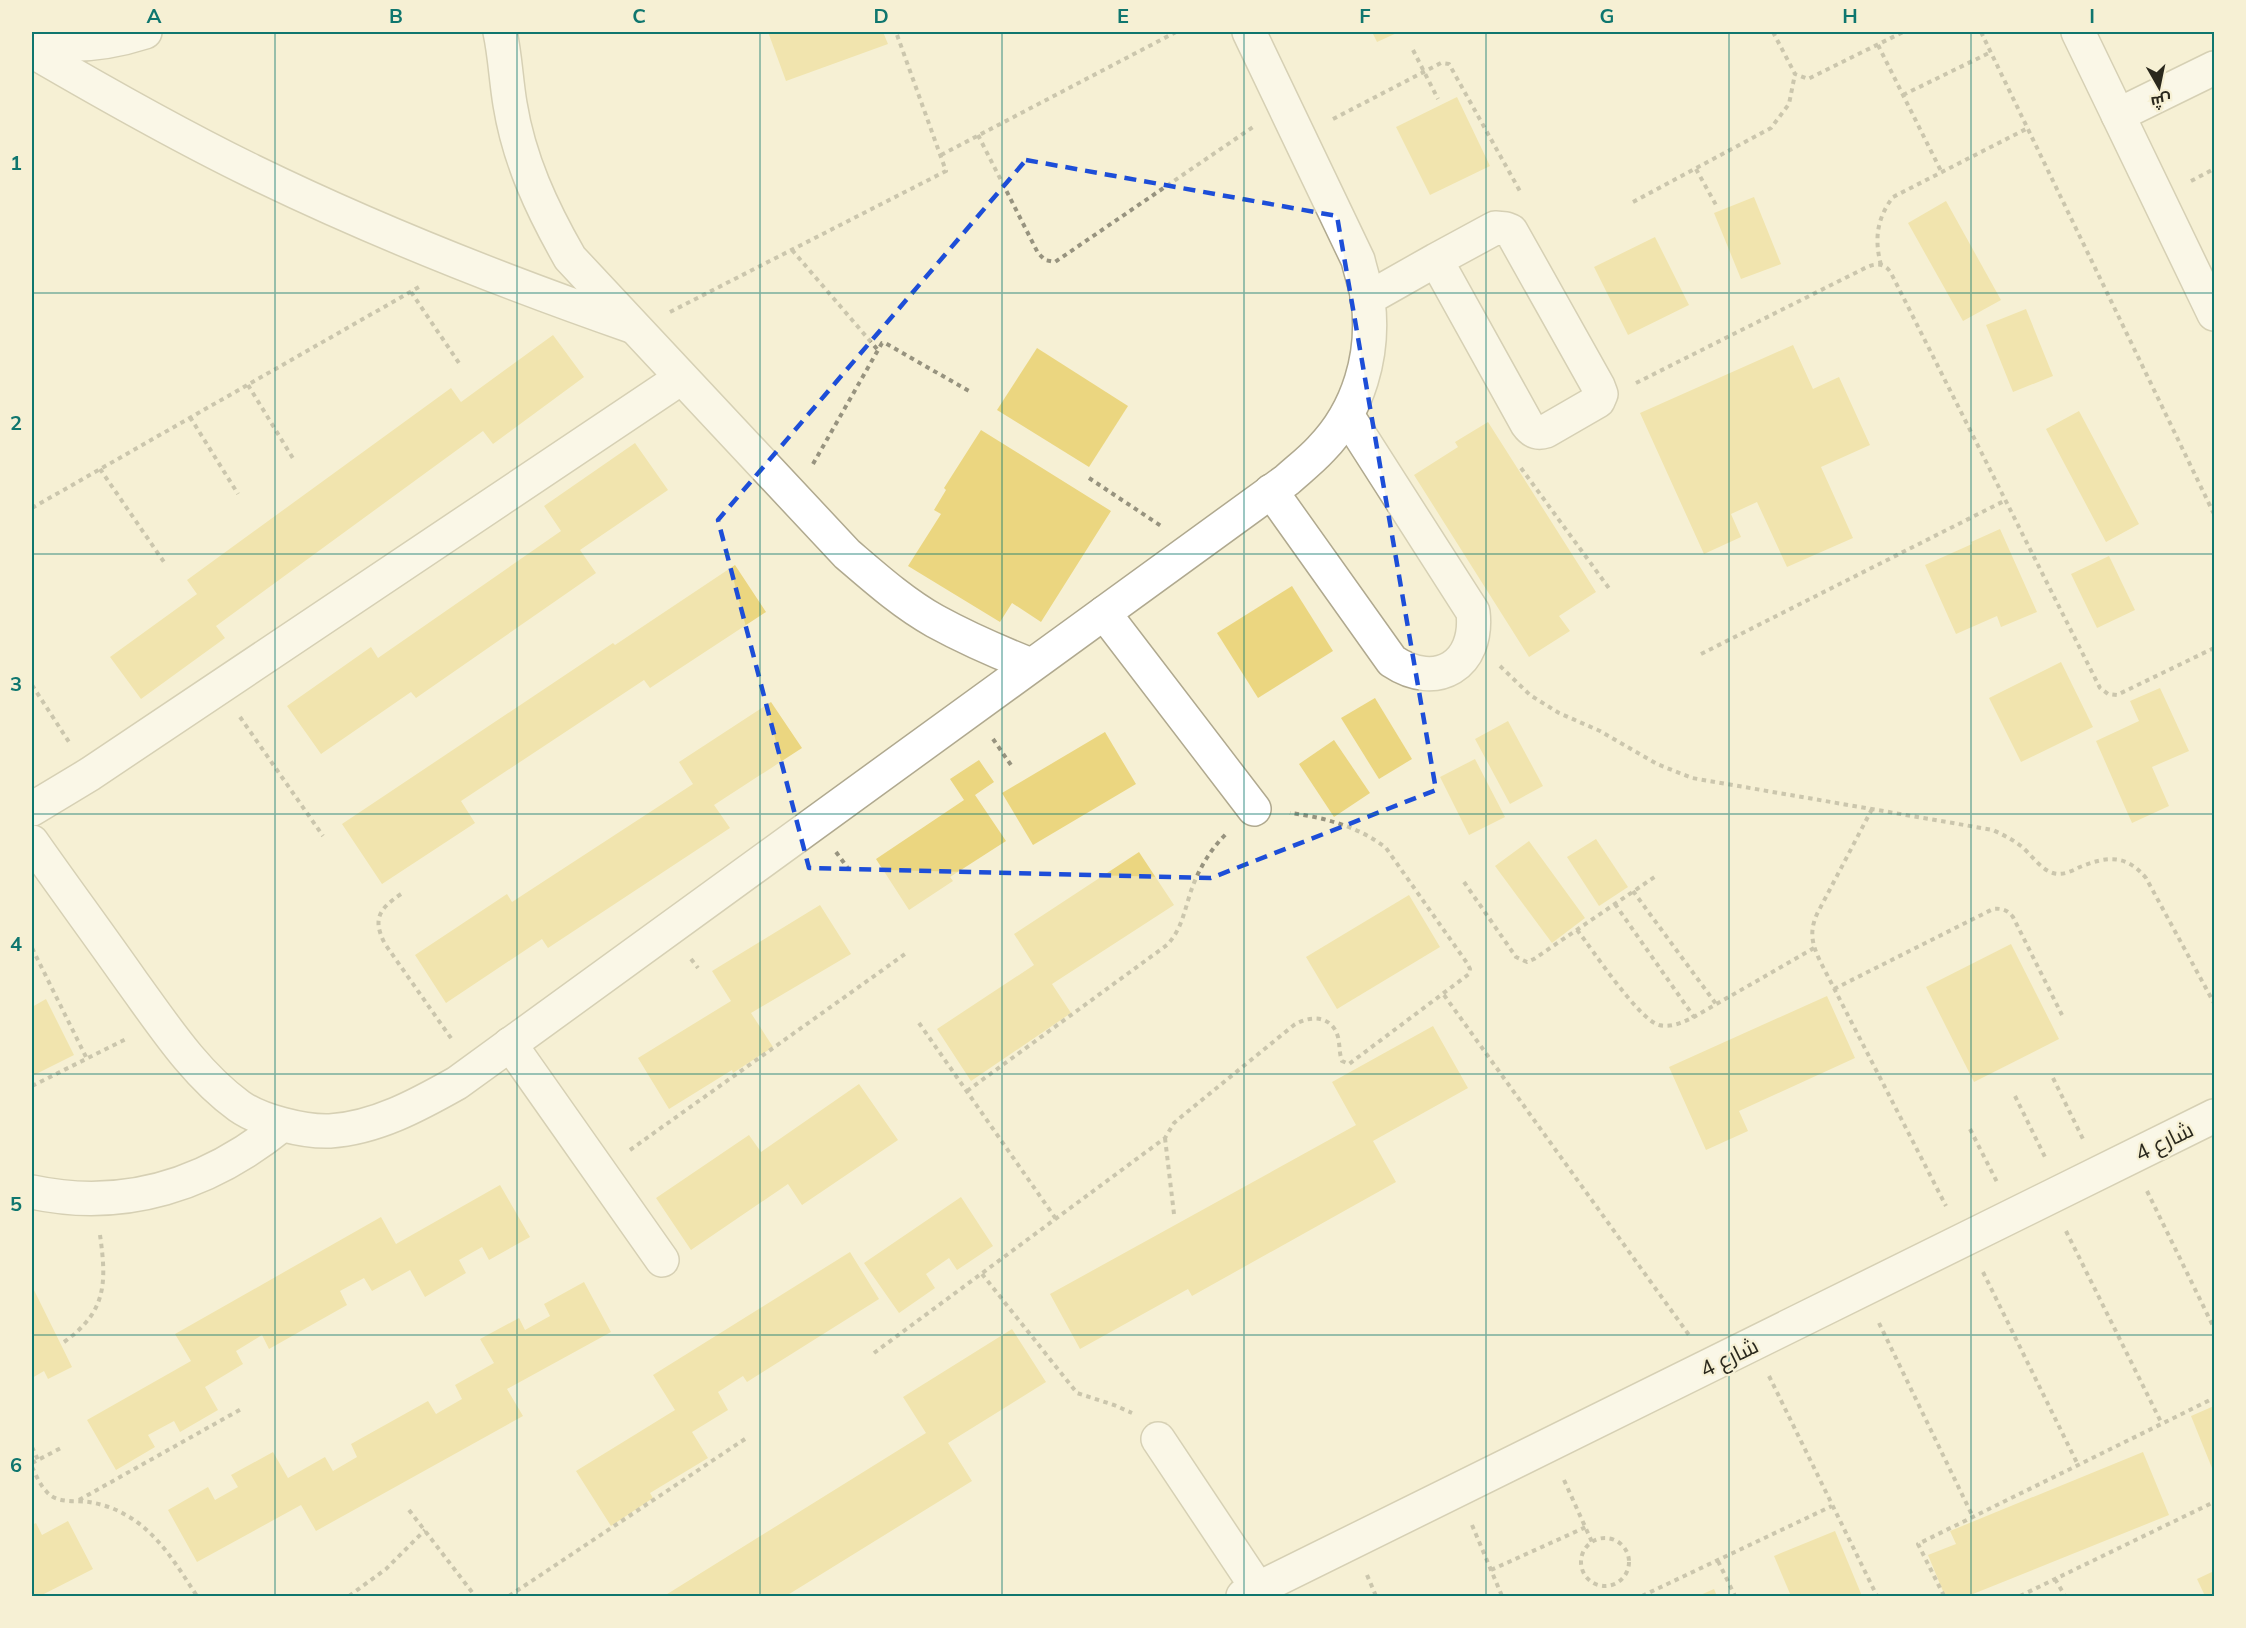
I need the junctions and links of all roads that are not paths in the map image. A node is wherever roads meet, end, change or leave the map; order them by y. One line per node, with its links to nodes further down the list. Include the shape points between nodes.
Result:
1 (145, 32): 5 (street, via 82,44)
2 (500, 32): 12 (street, via 519,144 549,222 570,258)
3 (1249, 32): 10 (street, via 1358,260)
4 (2078, 32): 8 (street)
5 (32, 41)
6 (32, 51): 12 (street, via 251,171 506,282)
7 (2214, 68): 8 (street)
8 (2118, 114): 11 (street)
9 (1436, 260): 9 (street, via 1533,431 1546,431 1595,404 1600,397 1599,386 1515,236 1506,229 1495,228); 10 (street)
10 (1367, 298): 14 (street, via 1368,356)
11 (2214, 314)
12 (637, 328): 13 (street)
13 (681, 378): 17 (street, via 847,554 888,589 933,620); 18 (street)
14 (1347, 415): 15 (street, via 1322,448); 15 (street, via 1473,612 1472,643 1464,657 1437,674 1421,675 1392,661)
15 (1271, 491): 16 (street)
16 (1104, 612): 17 (street); 19 (street)
17 (1031, 665): 21 (street)
18 (32, 809)
19 (1254, 809)
20 (32, 842): 23 (street, via 160,1022 206,1078 241,1107)
21 (510, 1044): 23 (street, via 418,1105 374,1123 330,1131); 25 (street)
22 (2214, 1116): 27 (street, شارع 4)
23 (282, 1125): 24 (street, via 243,1154 208,1173 153,1192 95,1199)
24 (32, 1192)
25 (662, 1260)
26 (1158, 1439): 27 (street)
27 (1251, 1593)

